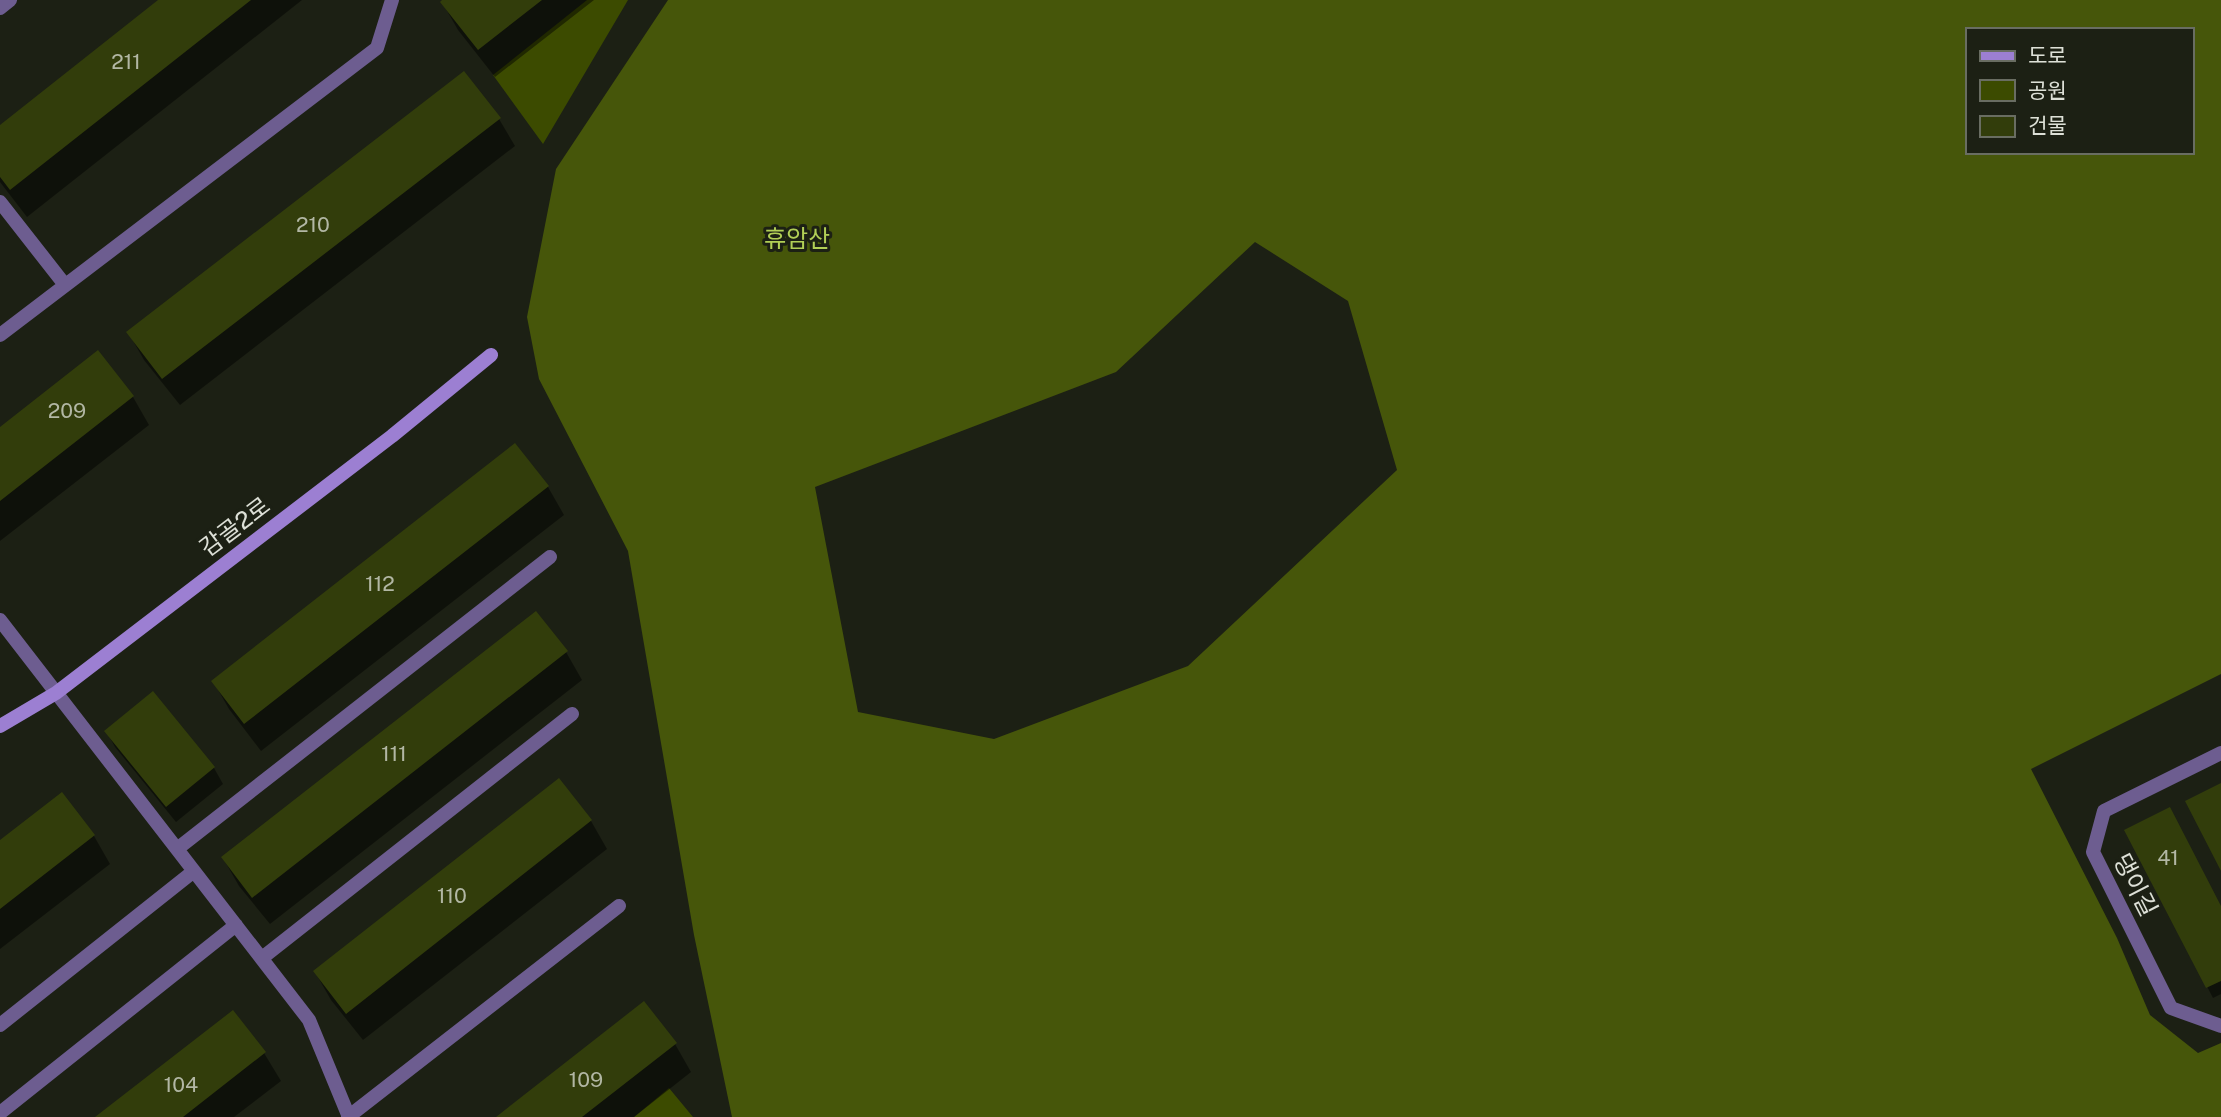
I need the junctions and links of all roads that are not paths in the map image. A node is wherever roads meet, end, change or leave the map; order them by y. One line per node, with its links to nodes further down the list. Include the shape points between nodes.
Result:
1 (10, 0): 3 (street)
2 (393, 0): 5 (street, via 377,48)
3 (0, 8)
4 (0, 202): 5 (street)
5 (65, 285): 6 (street)
6 (0, 335)
7 (491, 355): 10 (street, 감골2로)
8 (550, 557): 14 (street)
9 (0, 620): 10 (street)
10 (56, 693): 12 (street, 감골2로); 14 (street)
11 (572, 714): 18 (street)
12 (0, 726)
13 (2221, 754): 20 (street, 댕이길, via 2104,811 2093,852 2171,1008)
14 (177, 849): 15 (street)
15 (194, 871): 17 (street); 19 (street)
16 (619, 906): 22 (street)
17 (236, 925): 18 (street); 21 (street)
18 (262, 958): 22 (street, via 309,1020)
19 (0, 1026)
20 (2221, 1026)
21 (0, 1114)
22 (349, 1117)

